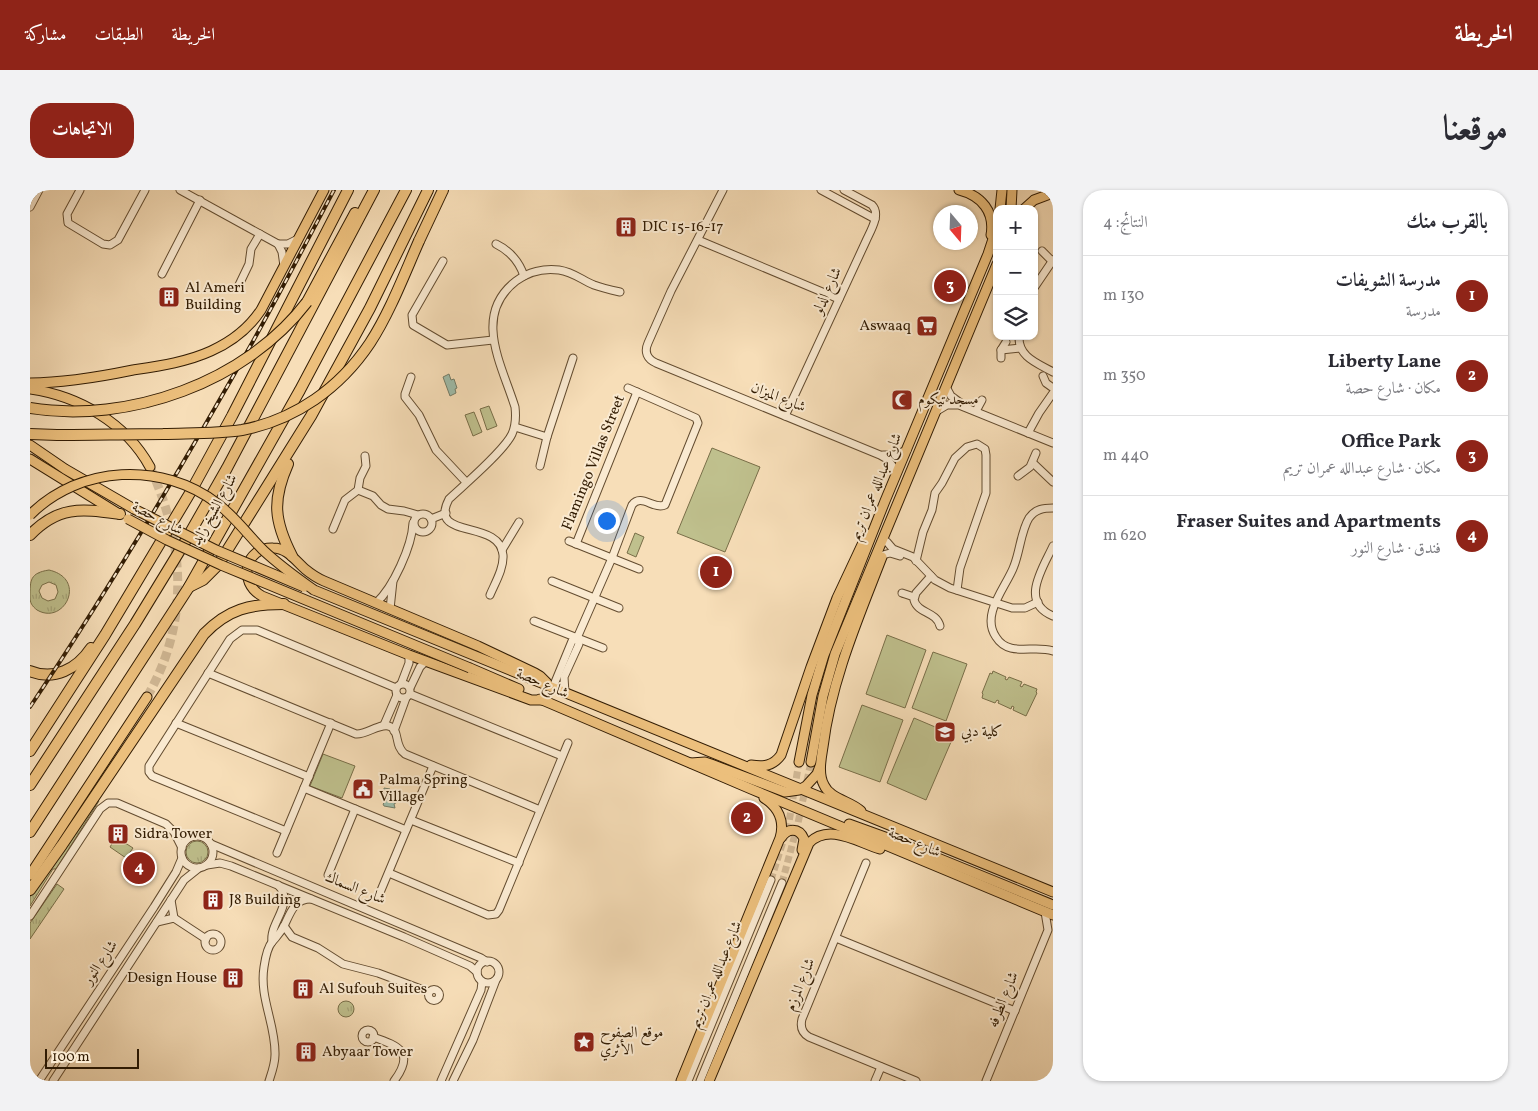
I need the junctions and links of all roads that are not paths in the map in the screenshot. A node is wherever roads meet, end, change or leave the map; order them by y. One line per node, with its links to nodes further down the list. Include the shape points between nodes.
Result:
1 (39, 190): 23 (street)
2 (80, 190): 3 (street, via 67,214 68,223 110,245 118,240)
3 (145, 190)
4 (180, 190): 19 (street)
5 (324, 190): 26 (main road)
6 (348, 190): 36 (highway)
7 (356, 190): 36 (highway)
8 (373, 190): 62 (highway, bridge, via 358,209 308,302 260,350 178,392 143,404 105,410); 157 (highway, شارع الشيخ زايد, via 182,547)
9 (406, 190): 113 (highway, شارع الشيخ زايد, via 300,390)
10 (428, 190): 69 (highway, via 370,308)
11 (443, 190): 68 (highway, bridge, via 382,320 359,357 330,389 310,403 288,415 253,427 223,432)
12 (723, 190): 28 (street, شارع الميزان)
13 (821, 190): 24 (street)
14 (844, 190): 24 (street, via 874,207)
15 (960, 190): 32 (main road, via 977,197 989,212 992,228)
16 (1002, 190): 20 (main road)
17 (1012, 190): 21 (main road)
18 (1053, 193): 22 (main road)
19 (200, 200): 25 (street); 37 (street)
20 (1000, 205)
21 (1010, 205)
22 (1028, 205)
23 (30, 207)
24 (875, 219): 43 (street, شارع الدلو)
25 (260, 234): 29 (street); 41 (street, via 251,249 249,264)
26 (300, 237): 29 (street, via 291,243); 35 (main road)
27 (993, 239): 32 (main road, شارع عبدالله عمران تريم)
28 (698, 240): 43 (street); 65 (street, شارع الميزان, via 646,347 647,355 652,362)
29 (276, 243): 35 (street, via 282,252)
30 (496, 244): 39 (street, via 511,255)
31 (1042, 251): 34 (street)
32 (988, 254): 73 (main road, شارع عبدالله عمران تريم)
33 (443, 261): 44 (street, via 412,315 413,325 447,345)
34 (1052, 263): 40 (street)
35 (284, 267): 54 (main road, via 250,324 211,351 181,361 82,380)
36 (309, 267): 108 (highway, via 232,416)
37 (162, 274)
38 (993, 274): 55 (main road, شارع عبدالله عمران تريم)
39 (524, 276): 42 (street, via 543,270 562,270); 44 (street, via 509,287 498,303 492,321)
40 (1038, 282)
41 (238, 287)
42 (620, 292)
43 (839, 299): 65 (street, شارع الدلو)
44 (493, 340): 66 (street, via 515,407)
45 (1019, 340): 47 (street)
46 (1006, 342): 48 (street)
47 (1020, 348): 48 (street); 51 (street, via 1029,359)
48 (1001, 350): 50 (street)
49 (573, 358): 70 (street)
50 (1001, 358)
51 (1053, 372)
52 (1043, 376): 57 (street)
53 (411, 377): 83 (street, via 405,397 419,415 436,450)
54 (30, 383)
55 (946, 387): 63 (main road, شارع عبدالله عمران تريم); 64 (street, via 955,400)
56 (628, 388): 59 (street, Flamingo Villas Street)
57 (1053, 388)
58 (30, 390): 80 (main road, via 72,400 102,416 129,437)
59 (637, 392): 101 (street, Flamingo Villas Street); 106 (street, Flamingo Villas Street, via 696,418 698,423 665,506 635,501)
60 (1053, 393): 67 (street)
61 (982, 400): 64 (street)
62 (30, 408)
63 (937, 411): 64 (street, via 953,404); 87 (main road, شارع عبدالله عمران تريم)
64 (976, 411): 67 (street)
65 (785, 416): 75 (street, شارع الميزان)
66 (514, 427): 70 (street); 83 (street, via 504,446)
67 (1028, 433): 71 (street)
68 (30, 434)
69 (300, 435): 105 (highway, via 281,480 276,503 279,526); 113 (highway, via 218,565 203,580)
70 (547, 437): 79 (street)
71 (1053, 443)
72 (30, 445): 114 (main road, شارع حصة, bridge, via 134,509 224,554)
73 (907, 450): 75 (street, via 895,456); 81 (main road, شارع عبدالله عمران تريم)
74 (1036, 453): 78 (street)
75 (880, 455): 81 (street, شارع الميزان)
76 (365, 456): 85 (street, via 366,466)
77 (30, 458): 91 (main road, شارع حصة)
78 (1033, 463): 82 (street); 84 (street)
79 (540, 466)
80 (150, 467)
81 (897, 472): 86 (main road, شارع عبدالله عمران تريم)
82 (1018, 476)
83 (466, 482): 89 (street, via 449,499)
84 (1053, 482)
85 (358, 490): 93 (street, via 370,494 388,509 408,512); 95 (street, via 345,500)
86 (885, 501): 150 (main road, via 837,598 781,755 762,767); 151 (main road, شارع عبدالله عمران تريم, via 824,655 812,695)
87 (898, 506): 100 (main road); 152 (main road, شارع عبدالله عمران تريم, via 835,654 823,696)
88 (1053, 508): 123 (street, via 1039,510 1029,518 1013,571)
89 (446, 513): 92 (street); 102 (street, via 454,526 490,535)
90 (30, 515): 114 (main road, bridge, via 62,491 95,478 130,474 165,478 192,488 217,504 269,556)
91 (124, 517): 97 (highway, via 87,510 66,512 44,522); 142 (main road, شارع حصة, bridge, via 222,565)
92 (431, 519): 93 (street, via 424,514); 96 (street, via 430,529)
93 (415, 520): 96 (street, via 418,531); 98 (street)
94 (520, 522): 102 (street)
95 (333, 529)
96 (423, 532): 98 (street)
97 (30, 535)
98 (411, 540): 111 (street)
99 (569, 541): 101 (street, Flamingo Villas Street)
100 (887, 542): 104 (main road); 107 (street, via 893,549)
101 (576, 544): 106 (street, Flamingo Villas Street)
102 (502, 550): 117 (street, via 502,564)
103 (1052, 551): 120 (street, via 1035,586)
104 (883, 555): 107 (street, via 890,553); 155 (main road, via 840,669)
105 (292, 556): 121 (main road, via 314,576); 122 (main road, via 283,550 263,550 248,563 246,573 254,591)
106 (612, 558): 109 (street, Flamingo Villas Street); 119 (street, Flamingo Villas Street)
107 (915, 560): 110 (street); 115 (street, via 933,498 951,465 967,447 982,446 986,454 986,493 960,568)
108 (146, 567): 135 (highway, via 81,661 54,674); 148 (highway)
109 (639, 569)
110 (931, 576): 115 (street); 118 (street)
111 (393, 581): 121 (street); 125 (street)
112 (552, 581): 119 (street)
113 (189, 587): 168 (highway, شارع الشيخ زايد)
114 (314, 590): 137 (main road, شارع حصة)
115 (957, 590): 123 (street)
116 (902, 593): 118 (street)
117 (490, 595)
118 (914, 597): 128 (street, via 916,606 936,617)
119 (594, 598): 124 (street); 129 (street, Flamingo Villas Street)
120 (1038, 602): 123 (street, via 1019,608); 126 (street)
121 (376, 603): 125 (main road)
122 (284, 604): 132 (main road); 186 (highway, via 242,608 225,616 204,634)
123 (996, 604): 131 (street, via 991,627 1002,644 1020,650)
124 (619, 608)
125 (390, 609): 137 (main road, via 535,673)
126 (1053, 616)
127 (534, 621): 129 (street)
128 (940, 626)
129 (577, 638): 130 (street); 134 (street, Flamingo Villas Street, via 572,641)
130 (603, 648)
131 (1053, 650)
132 (409, 655): 133 (main road); 138 (street, via 410,663)
133 (426, 661): 140 (street); 142 (main road, via 531,700)
134 (564, 669): 137 (street, Flamingo Villas Street); 139 (street, Flamingo Villas Street)
135 (30, 671)
136 (208, 673): 138 (street, via 233,635 252,629); 143 (street); 144 (street)
137 (551, 686): 139 (main road, شارع حصة)
138 (398, 689): 140 (street, via 402,698); 140 (street, via 405,684); 145 (street)
139 (565, 692): 150 (main road, شارع حصة)
140 (408, 693): 146 (street); 149 (street)
141 (147, 697): 181 (main road)
142 (543, 700): 153 (main road, شارع حصة)
143 (176, 723): 156 (street); 167 (street, via 149,766 150,775)
144 (331, 723): 145 (street, via 359,734); 156 (street)
145 (384, 725): 146 (street)
146 (394, 731): 154 (street, via 403,752)
147 (568, 743): 149 (street)
148 (30, 751)
149 (562, 756): 162 (street)
150 (736, 762): 160 (main road, شارع حصة)
151 (800, 762)
152 (811, 762)
153 (690, 764): 159 (main road, شارع حصة); 160 (main road, via 705,762 785,792)
154 (433, 766): 162 (street); 165 (street)
155 (820, 766): 160 (main road, via 812,781); 163 (main road, via 826,789)
156 (309, 777): 158 (street)
157 (30, 785)
158 (304, 788): 161 (street); 167 (street)
159 (751, 789): 164 (main road, شارع حصة); 169 (main road, via 778,811 782,823)
160 (799, 790): 163 (main road, شارع حصة)
161 (355, 809): 166 (street); 182 (street)
162 (540, 810): 175 (street)
163 (864, 816): 187 (main road, شارع حصة)
164 (818, 817): 173 (main road, شارع حصة); 191 (main road, via 896,841)
165 (410, 820): 166 (street); 175 (street)
166 (406, 830): 180 (street)
167 (286, 831): 172 (street)
168 (30, 832)
169 (780, 838): 178 (main road, via 791,830 802,835 804,843); 220 (main road)
170 (211, 844): 171 (street, via 198,836 188,839); 177 (street, via 213,853); 197 (street, شارع السماك)
171 (182, 848): 174 (street); 193 (street, via 166,824 117,803 108,803 100,809)
172 (277, 852)
173 (908, 856): 178 (main road, via 830,833 815,837 809,843); 192 (main road, شارع حصة)
174 (182, 858): 179 (street, via 189,866); 210 (street, شارع النور, via 171,881)
175 (519, 863): 180 (street, via 499,910 493,916)
176 (866, 863): 201 (street, شارع المرزم)
177 (207, 865): 179 (street); 185 (street, شارع السماك, via 220,863 231,866)
178 (798, 867): 223 (main road)
179 (199, 868): 190 (street, شارع النور, via 188,875)
180 (389, 873): 188 (street)
181 (30, 875)
182 (328, 875)
183 (771, 880): 221 (street, شارع عبدالله عمران تريم)
184 (782, 883): 222 (street, شارع عبدالله عمران تريم)
185 (278, 885): 189 (street, شارع السماك); 203 (street, via 284,892 285,901 271,932)
186 (30, 890)
187 (1053, 892)
188 (379, 895)
189 (314, 899): 196 (street, via 304,899 296,904); 199 (street, شارع السماك)
190 (172, 900): 194 (street); 195 (street, شارع النور)
191 (1053, 905)
192 (1049, 913): 198 (street, شارع الطرفه)
193 (30, 916)
194 (174, 918): 195 (street); 202 (street)
195 (157, 922): 212 (street, شارع النور)
196 (284, 926): 200 (street); 203 (street)
197 (409, 926): 199 (street); 204 (street, شارع السماك)
198 (1050, 928): 209 (street, شارع الطرفه)
199 (404, 936): 205 (street, شارع السماك)
200 (295, 938): 203 (street); 208 (street, via 343,964)
201 (836, 938): 209 (street); 213 (street, شارع المرزم, via 801,1028 809,1037)
202 (206, 939)
203 (274, 941): 216 (street, via 266,960 263,981 275,1045)
204 (487, 962): 205 (street, via 480,965); 206 (street, via 494,963 498,969)
205 (477, 972): 207 (street)
206 (496, 980): 207 (street); 219 (street)
207 (482, 982): 218 (street)
208 (429, 992)
209 (1015, 1010): 226 (street, شارع الطرفه)
210 (70, 1034): 212 (street, via 70,1041 58,1062); 214 (street, شارع النور)
211 (374, 1037): 217 (street, via 392,1043 402,1052 404,1065)
212 (62, 1065): 215 (street, شارع النور)
213 (881, 1067): 224 (street); 225 (street, شارع المرزم)
214 (39, 1081)
215 (53, 1081)
216 (269, 1081)
217 (394, 1081)
218 (441, 1081)
219 (453, 1081)
220 (680, 1081)
221 (688, 1081)
222 (700, 1081)
223 (709, 1081)
224 (875, 1081)
225 (916, 1081)
226 (986, 1081)

